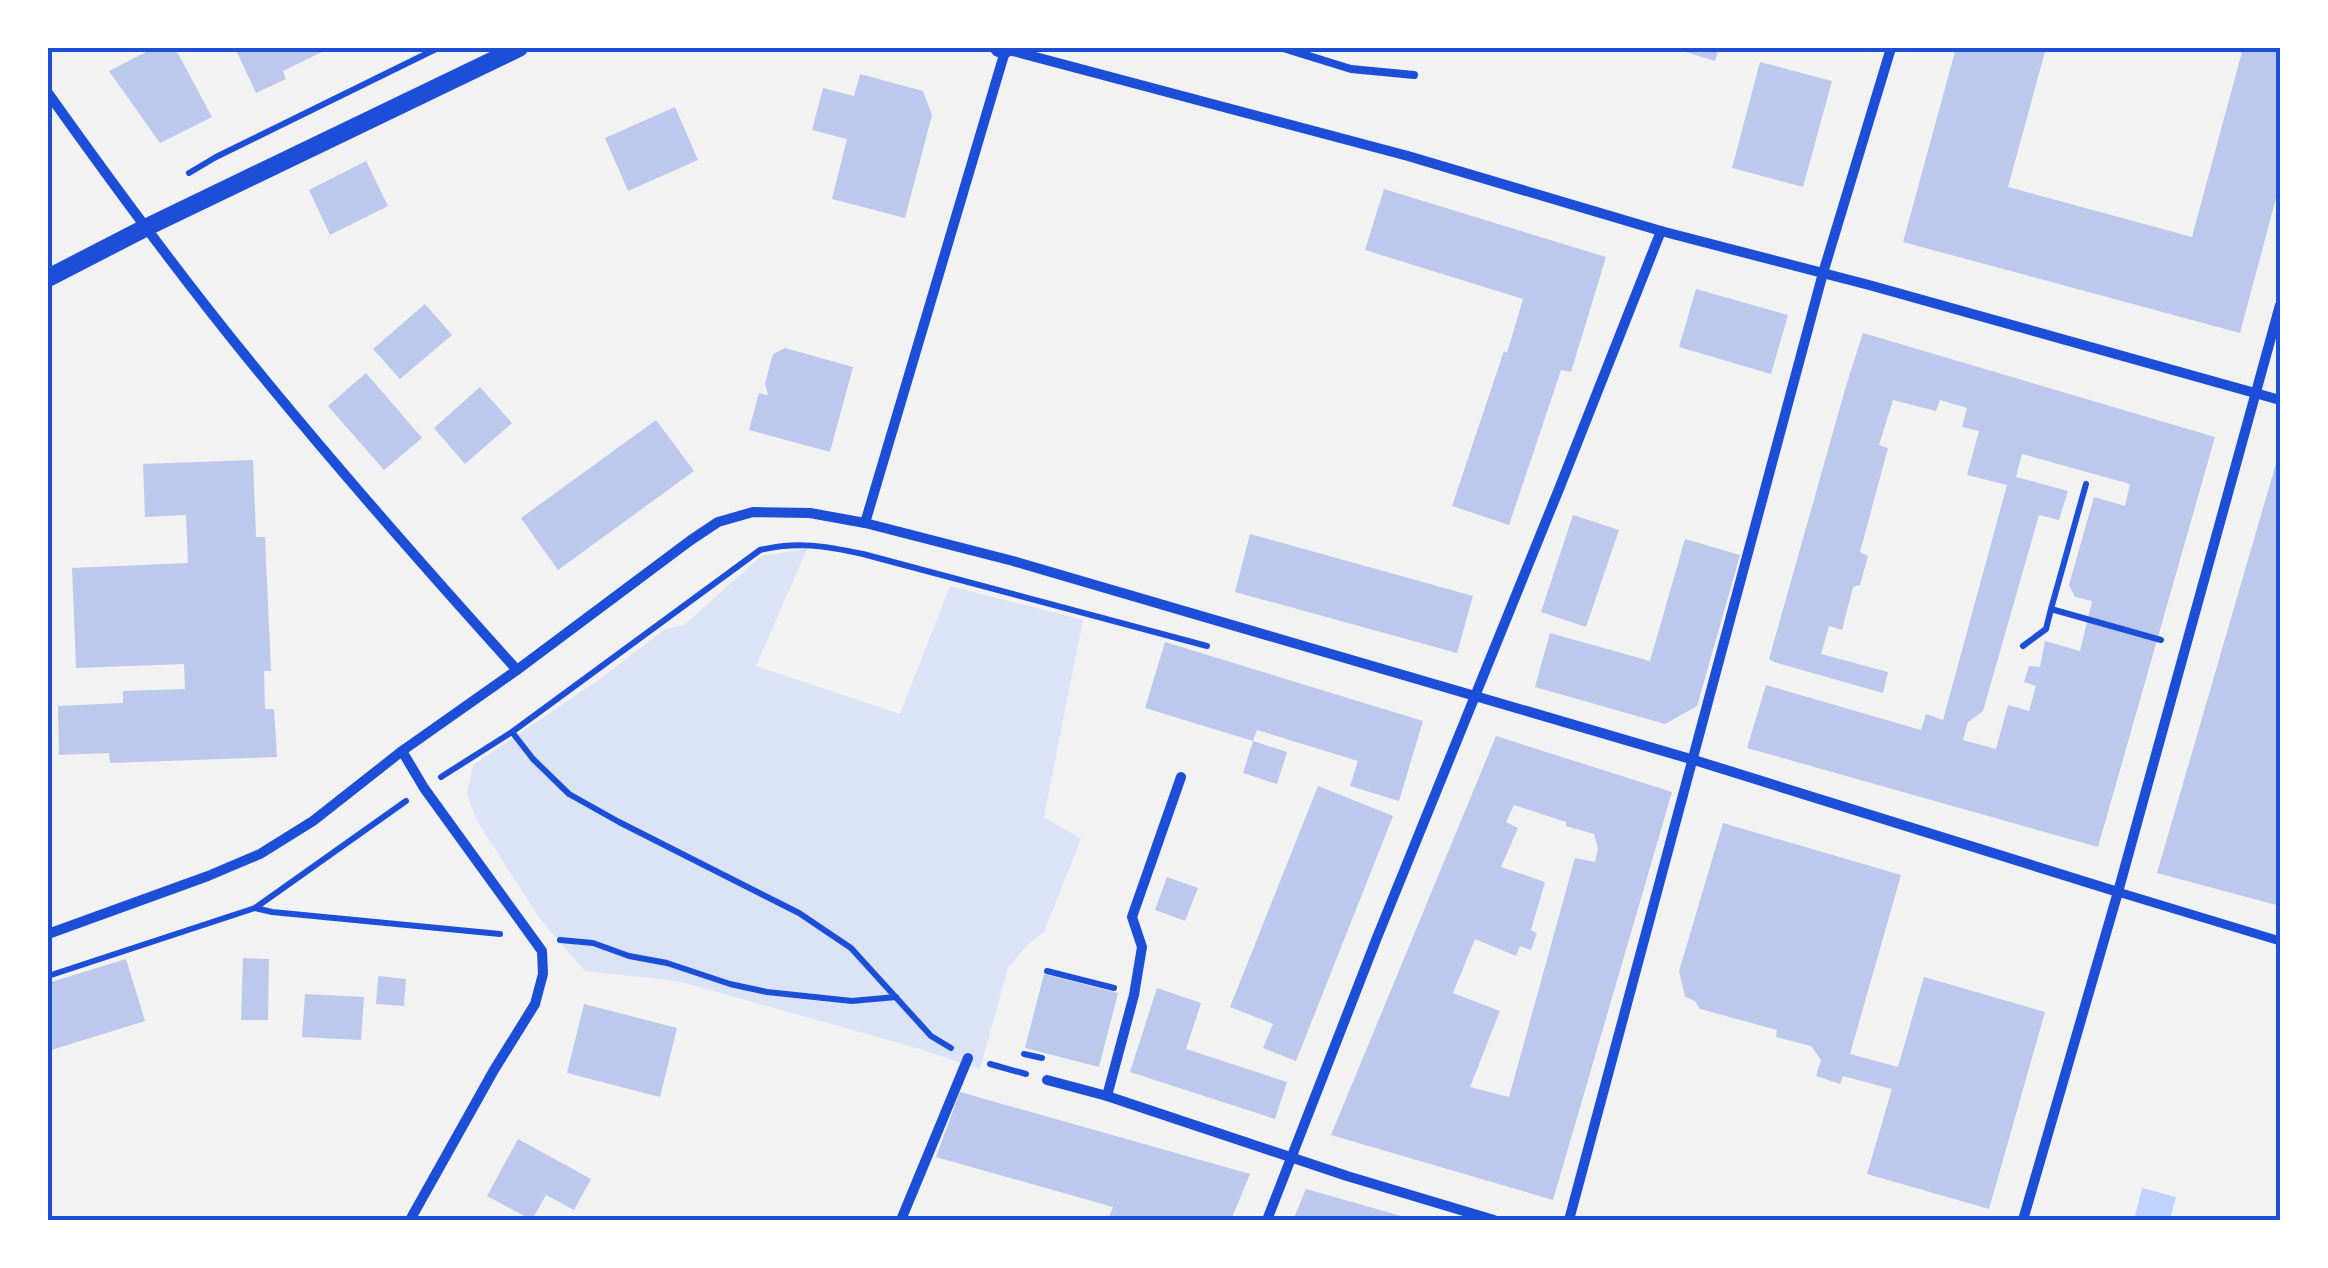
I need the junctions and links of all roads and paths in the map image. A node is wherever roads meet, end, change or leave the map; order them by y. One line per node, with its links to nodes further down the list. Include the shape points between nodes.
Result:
1 (519, 48): 5 (street)
2 (1003, 48): 9 (street); 16 (street)
3 (1283, 48): 6 (lane, via 1351,69)
4 (1891, 48): 10 (street)
5 (488, 54): 8 (street)
6 (1414, 75)
7 (48, 93): 8 (street)
8 (145, 228): 11 (street); 21 (street, via 396,536)
9 (1661, 231): 10 (street); 22 (street)
10 (1823, 274): 13 (street); 25 (street)
11 (48, 278)
12 (2280, 305): 13 (street)
13 (2254, 393): 14 (street); 28 (street)
14 (2280, 400)
15 (2086, 484): 17 (path)
16 (865, 522): 21 (street, via 753,512 718,522); 22 (street)
17 (2051, 609): 18 (path); 19 (path, via 2046,629)
18 (2162, 640)
19 (2023, 646)
20 (1212, 647): 23 (path, via 862,554 782,545 736,566)
21 (517, 670): 24 (street)
22 (1474, 698): 25 (street); 42 (street)
23 (512, 732): 27 (path); 36 (path, via 570,794 799,913 852,948)
24 (402, 751): 27 (street); 30 (street, via 260,854)
25 (1694, 760): 28 (street); 47 (street)
26 (1181, 777): 41 (street, via 1132,916 1142,947)
27 (424, 788): 29 (path); 32 (street)
28 (2118, 892): 31 (street); 48 (street)
29 (254, 908): 32 (path, via 494,932); 34 (path)
30 (48, 934)
31 (2280, 941)
32 (542, 950): 36 (path, via 554,940 593,944 767,992 852,1001); 43 (street, via 536,1004)
33 (1047, 971): 35 (path)
34 (48, 976)
35 (1121, 990)
36 (896, 997): 38 (path, via 931,1036)
37 (1024, 1054): 39 (path)
38 (968, 1058): 40 (path); 44 (street)
39 (1042, 1058)
40 (1046, 1080): 41 (street)
41 (1107, 1096): 42 (street)
42 (1293, 1158): 45 (street); 46 (street)
43 (410, 1220)
44 (901, 1220)
45 (1268, 1220)
46 (1494, 1220)
47 (1569, 1220)
48 (2024, 1220)

